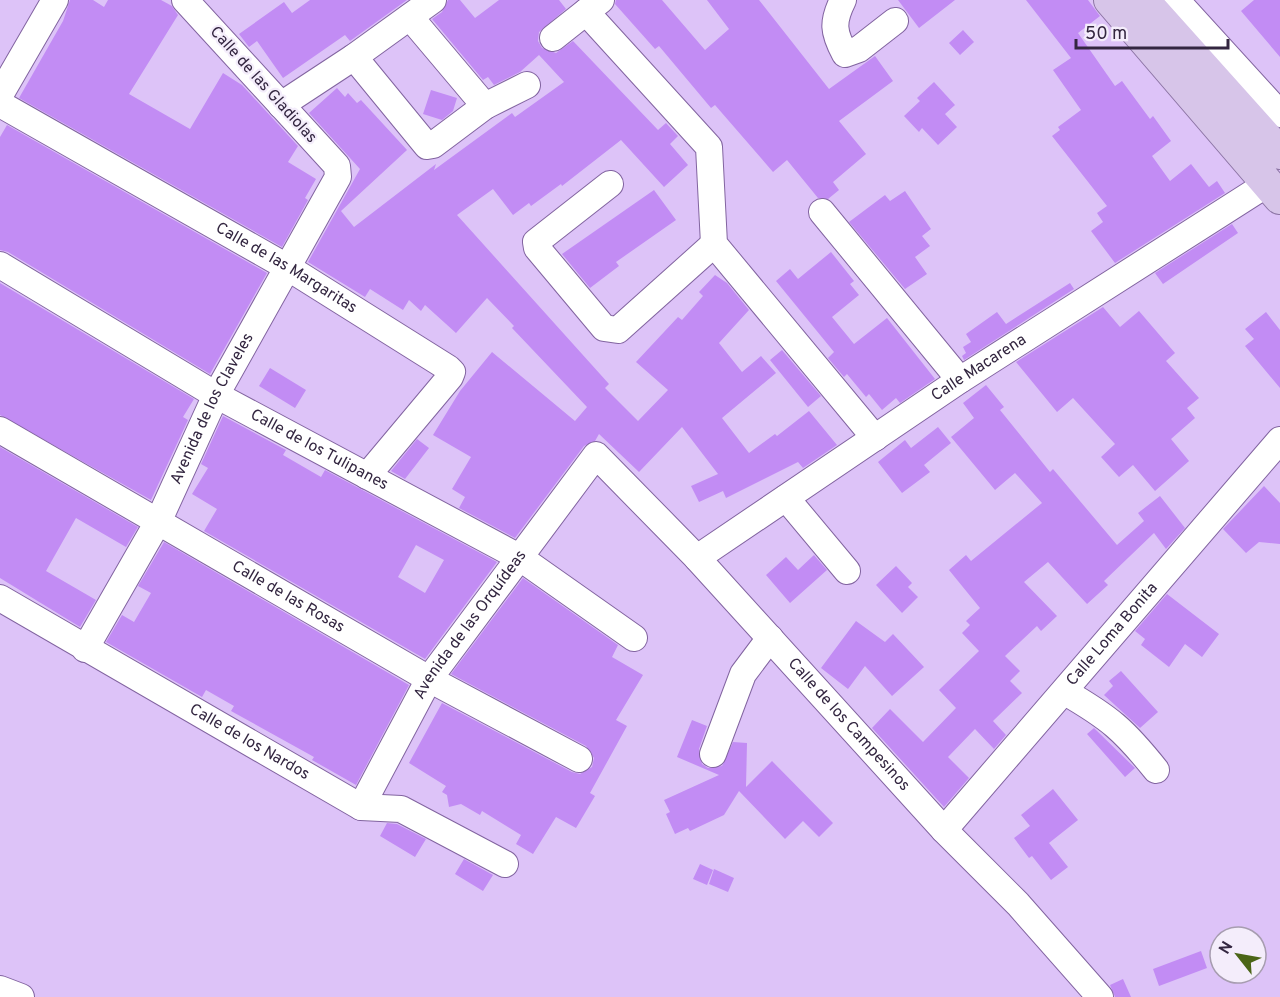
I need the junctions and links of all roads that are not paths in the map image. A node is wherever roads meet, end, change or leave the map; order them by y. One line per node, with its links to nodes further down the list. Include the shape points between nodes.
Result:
1 (55, 0): 14 (street)
2 (185, 0): 16 (street, Calle de las Gladiolas)
3 (433, 0): 9 (street)
4 (843, 0): 10 (street, via 835,15 835,36 845,54 859,49)
5 (1110, 0): 22 (main road)
6 (1143, 0): 19 (main road)
7 (1176, 0): 18 (street)
8 (593, 6): 11 (street); 24 (street, via 709,147)
9 (410, 17): 12 (street); 17 (street)
10 (896, 21)
11 (552, 38)
12 (354, 57): 16 (street); 17 (street, via 427,146 433,146)
13 (526, 85): 17 (street)
14 (0, 95)
15 (0, 104): 26 (street, Calle de las Margaritas)
16 (281, 105): 20 (street, Calle de las Gladiolas)
17 (484, 106)
18 (1280, 114)
19 (1280, 153)
20 (339, 172): 26 (street, Avenida de los Claveles)
21 (610, 184): 24 (street, via 537,242 537,248 604,328 618,330)
22 (1274, 191): 27 (street, Calle Macarena)
23 (822, 212): 27 (street)
24 (714, 244): 30 (street)
25 (0, 265): 28 (street, Calle de los Tulipanes)
26 (287, 267): 28 (street, Avenida de los Claveles); 33 (street, Calle de las Margaritas, via 452,372)
27 (960, 380): 30 (street, Calle Macarena)
28 (216, 395): 33 (street, Calle de los Tulipanes); 35 (street, Avenida de los Claveles)
29 (0, 430): 35 (street, Calle de las Rosas)
30 (876, 438): 34 (street, Calle Macarena)
31 (1280, 440): 44 (street, Calle Loma Bonita)
32 (596, 455): 36 (street, Avenida de las Orquídeas); 37 (street, Calle de los Campesinos)
33 (367, 476): 36 (street, Calle de los Tulipanes)
34 (786, 498): 37 (street, Calle Macarena); 38 (street)
35 (159, 520): 42 (street, Avenida de los Claveles); 43 (street, Calle de las Rosas)
36 (519, 557): 40 (street, Calle de los Tulipanes); 43 (street, Avenida de las Orquídeas)
37 (697, 558): 41 (street, Calle de los Campesinos)
38 (847, 571)
39 (0, 598): 42 (street, Calle de los Nardos)
40 (634, 638)
41 (770, 638): 45 (street, via 743,674); 49 (street, Calle de los Campesinos)
42 (86, 649): 48 (street, Calle de los Nardos)
43 (429, 679): 46 (street, Calle de las Rosas); 48 (street, Avenida de las Orquídeas)
44 (1065, 692): 47 (street, via 1111,719); 49 (street, Calle Loma Bonita)
45 (713, 754)
46 (579, 759)
47 (1156, 770)
48 (361, 807): 50 (street, Calle de los Nardos, via 401,809)
49 (944, 830): 53 (street, Calle de los Campesinos, via 1018,904)
50 (505, 864)
51 (0, 989): 52 (street)
52 (21, 997)
53 (1100, 997)

